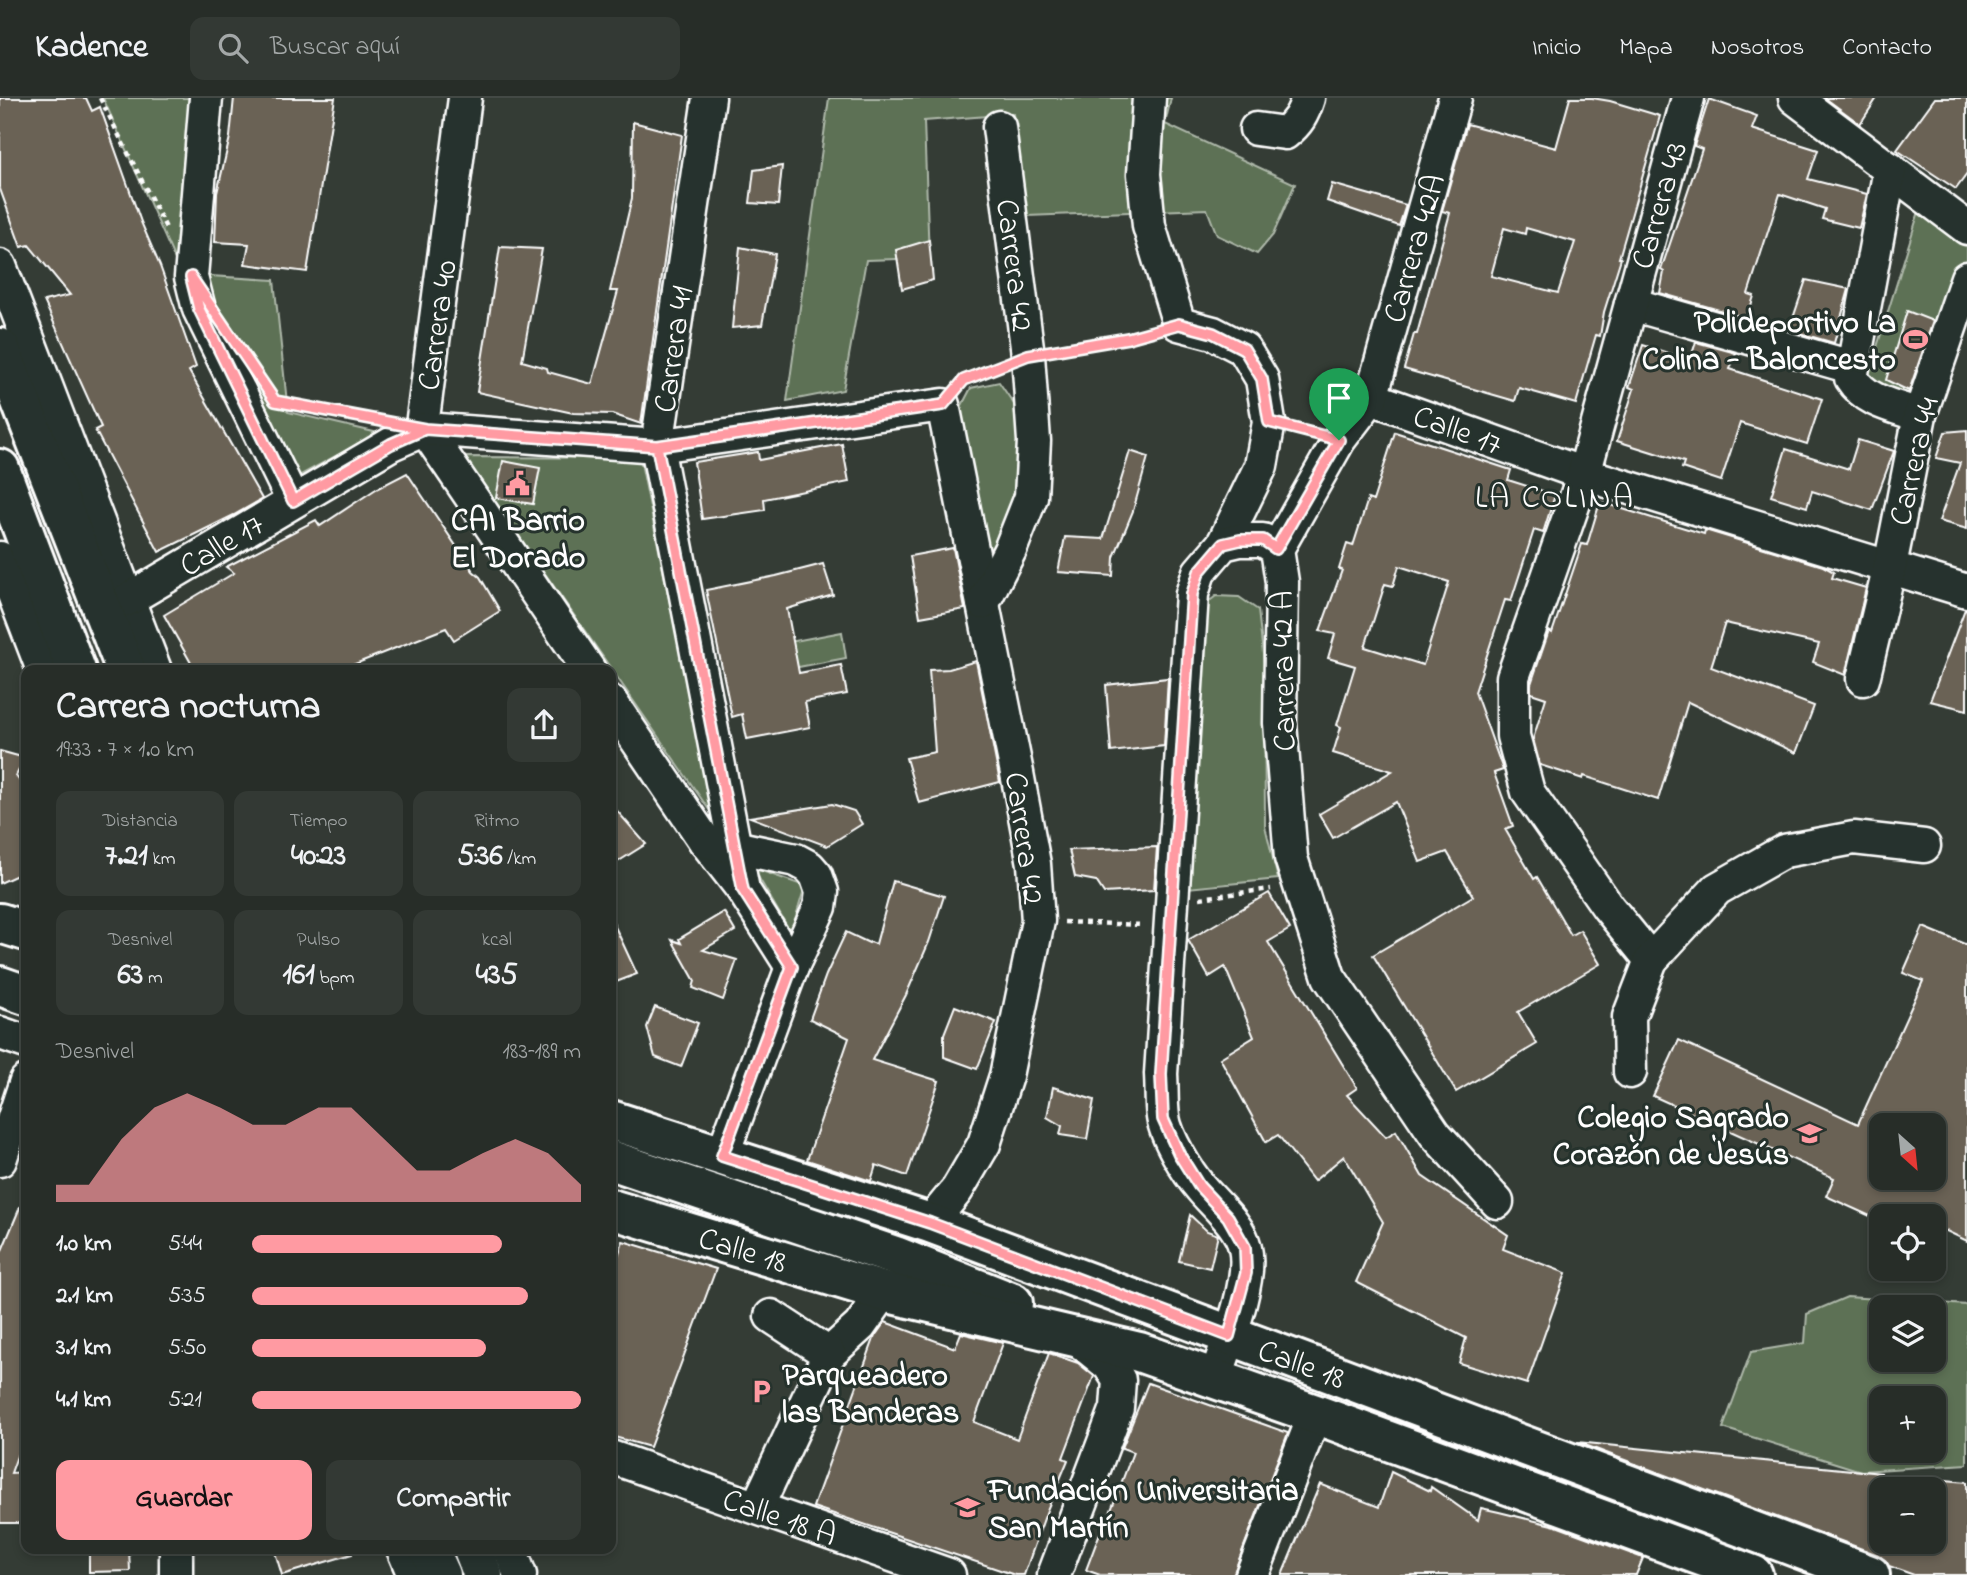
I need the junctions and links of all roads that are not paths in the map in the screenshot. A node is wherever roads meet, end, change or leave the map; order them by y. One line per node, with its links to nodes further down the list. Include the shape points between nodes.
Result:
1 (205, 98): 24 (street, via 191,277 199,309)
2 (466, 98): 20 (street, Carrera 40)
3 (709, 98): 21 (street, Carrera 41)
4 (1149, 98): 25 (street, via 1144,174 1149,226 1179,324 1213,333 1244,349 1262,379 1269,422 1261,466)
5 (1308, 98): 10 (street, via 1303,114 1285,133)
6 (1455, 98): 18 (street, Carrera 42A)
7 (1688, 98): 15 (street, Carrera 43)
8 (1795, 98): 11 (street)
9 (999, 127): 31 (street, Carrera 42, via 1028,355 1034,441 1031,497)
10 (1256, 129)
11 (1890, 169): 12 (street); 17 (street)
12 (1967, 228)
13 (0, 266): 30 (street)
14 (1967, 278): 19 (street, Carrera 44)
15 (1631, 304): 17 (street); 23 (street, Carrera 43)
16 (0, 348): 34 (main road)
17 (1851, 367): 19 (street, via 1851,378 1865,395)
18 (1371, 398): 23 (street, Calle 17); 26 (street, via 1339,440)
19 (1920, 415): 28 (street, Carrera 44)
20 (425, 429): 21 (street); 24 (street, Calle 17); 36 (street, Carrera 40)
21 (657, 446): 31 (street, Carrera 42, via 943,405); 39 (street, Carrera 41)
22 (0, 469): 33 (main road)
23 (1584, 474): 28 (street, Calle 17); 41 (street, Carrera 43, via 1513,677 1513,736 1528,792)
24 (293, 501): 30 (street, Calle 17)
25 (1223, 544): 26 (street, Carrera 42 A, via 1263,540); 58 (street, via 1199,572 1192,594 1161,1074 1163,1119 1179,1154 1245,1247 1246,1273)
26 (1276, 549): 53 (street, Carrera 42 A, via 1282,582 1280,723 1291,858 1329,977 1435,1134)
27 (0, 558): 32 (street)
28 (1890, 566): 29 (street, Calle 17); 37 (street, Carrera 44)
29 (1967, 591)
30 (127, 600): 35 (street)
31 (983, 603): 55 (street, Carrera 42, via 1032,851 1038,921 1006,1076 984,1144 957,1190)
32 (41, 665)
33 (74, 665)
34 (124, 665)
35 (153, 665)
36 (586, 665)
37 (1863, 679)
38 (616, 709): 39 (street)
39 (720, 844): 42 (street, Carrera 41); 42 (street, via 796,860 816,875 822,892 820,907)
40 (1924, 846): 41 (street, via 1854,838 1784,851 1717,889)
41 (1651, 960): 47 (street, via 1629,1017)
42 (792, 967): 50 (street)
43 (0, 985): 44 (main road)
44 (21, 993)
45 (0, 1033): 46 (street)
46 (21, 1040)
47 (1630, 1072)
48 (21, 1096): 51 (street)
49 (616, 1123): 50 (main road, Calle 18)
50 (722, 1156): 55 (main road, Calle 18)
51 (0, 1160)
52 (616, 1162): 60 (main road, via 895,1256)
53 (1497, 1202)
54 (616, 1211): 56 (main road, Calle 18)
55 (930, 1223): 58 (main road, Calle 18)
56 (884, 1292): 59 (main road, Calle 18); 61 (street, via 860,1326)
57 (771, 1316): 61 (street)
58 (1229, 1336): 62 (street); 80 (main road, Calle 18)
59 (1074, 1337): 60 (main road, Calle 18); 77 (street, via 1109,1365 1119,1380 1117,1408)
60 (1139, 1352): 62 (main road, Calle 18)
61 (829, 1354): 65 (street)
62 (1215, 1378): 63 (main road, Calle 18)
63 (1315, 1414): 78 (street); 79 (main road, Calle 18)
64 (616, 1459): 65 (street, Calle 18 A)
65 (757, 1507): 76 (street, Calle 18 A)
66 (176, 1554): 71 (street)
67 (405, 1554): 72 (street)
68 (431, 1554): 73 (main road)
69 (475, 1554): 74 (main road)
70 (512, 1554): 75 (street)
71 (176, 1575)
72 (414, 1575)
73 (441, 1575)
74 (483, 1575)
75 (520, 1575)
76 (949, 1575)
77 (1054, 1575)
78 (1252, 1575)
79 (1753, 1575)
80 (1870, 1575)

